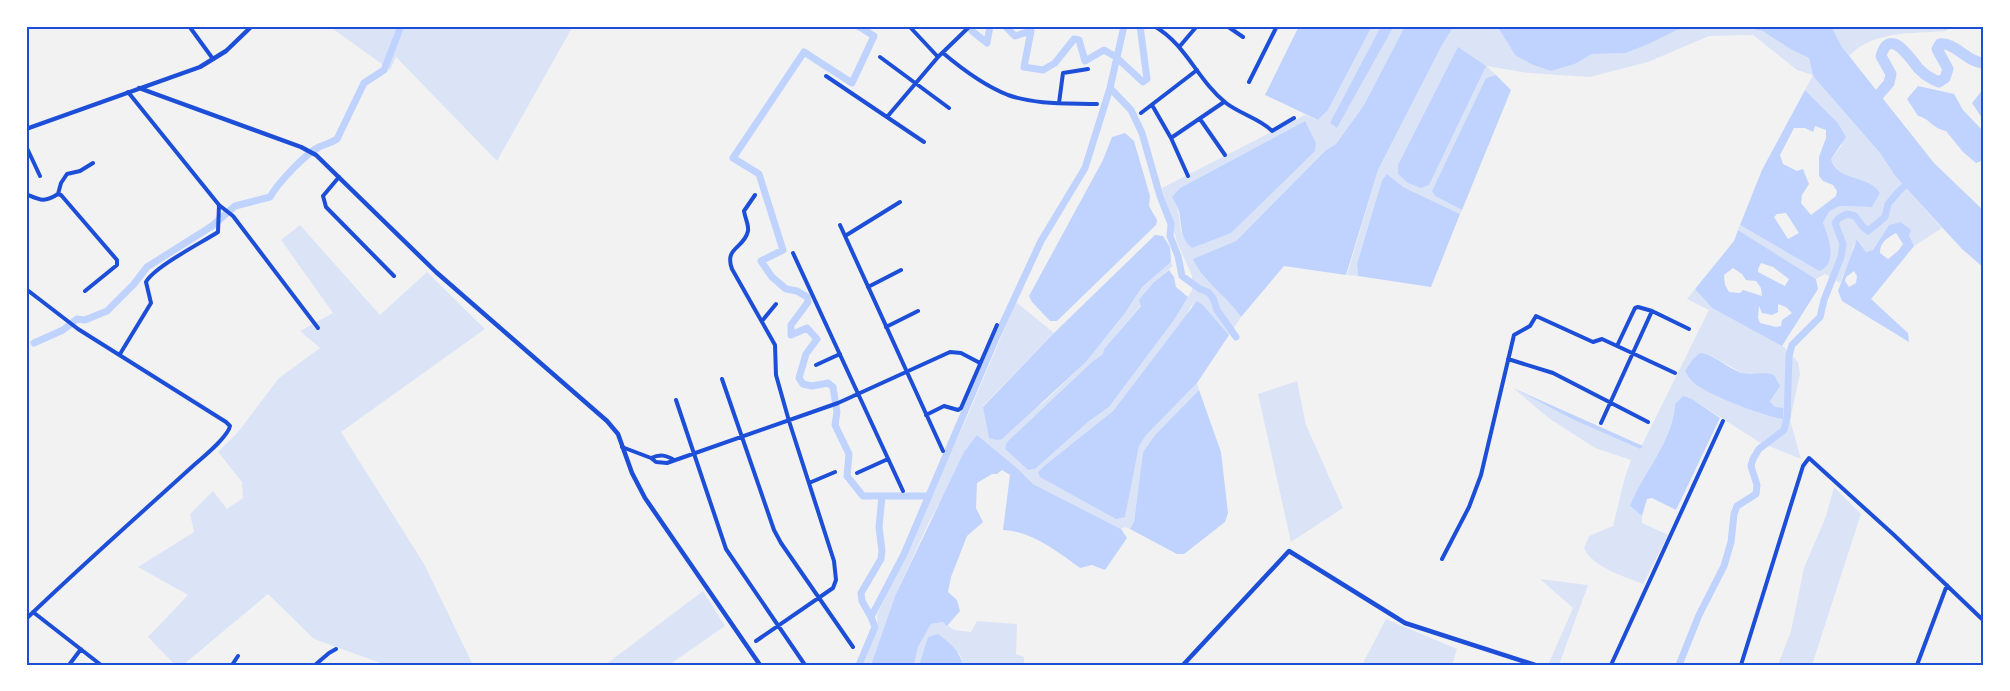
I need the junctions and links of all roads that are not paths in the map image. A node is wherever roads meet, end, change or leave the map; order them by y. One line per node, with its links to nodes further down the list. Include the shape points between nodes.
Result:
1 (190, 26): 14 (street)
2 (252, 26): 14 (street)
3 (909, 26): 13 (street)
4 (1154, 26): 10 (street)
5 (1197, 26): 10 (street)
6 (1227, 26): 9 (street)
7 (1276, 26): 18 (street)
8 (969, 28): 11 (street)
9 (1243, 37)
10 (1180, 46): 16 (street)
11 (943, 53): 13 (street); 23 (street, via 1008,95)
12 (880, 56): 19 (street)
13 (938, 57): 19 (street)
14 (213, 59): 20 (street, via 200,67)
15 (1088, 69): 23 (street, via 1063,73)
16 (1197, 70): 22 (street); 25 (street)
17 (826, 76): 28 (street)
18 (1249, 82)
19 (915, 84): 26 (street); 28 (street)
20 (139, 88): 21 (street); 39 (street, via 310,151)
21 (128, 92): 31 (street); 44 (street)
22 (1224, 102): 29 (street, via 1264,123 1272,131); 30 (street)
23 (1059, 103): 24 (street)
24 (1097, 104)
25 (1152, 105): 27 (street); 32 (street)
26 (949, 108)
27 (1141, 113)
28 (887, 117): 33 (street)
29 (1294, 118)
30 (1200, 119): 32 (street); 35 (street)
31 (26, 129)
32 (1171, 138): 38 (street)
33 (924, 142)
34 (26, 146): 37 (street)
35 (1225, 155)
36 (93, 163): 41 (street, via 67,174)
37 (40, 176)
38 (1188, 176)
39 (339, 177): 49 (street, via 323,196 326,207); 80 (street, via 436,272 607,421 618,434)
40 (26, 194): 41 (street, via 44,201)
41 (58, 194): 52 (street, via 118,262)
42 (755, 195): 56 (street, via 744,211 748,233 728,260)
43 (900, 202): 46 (street)
44 (219, 204): 59 (street, via 232,215); 63 (street, via 218,232 148,278 151,303)
45 (840, 225): 46 (street)
46 (845, 236): 50 (street)
47 (793, 253): 64 (street)
48 (901, 270): 50 (street)
49 (394, 276)
50 (868, 287): 58 (street)
51 (26, 288): 63 (street, via 68,322)
52 (85, 291)
53 (776, 304): 56 (street)
54 (918, 311): 58 (street)
55 (1652, 311): 60 (street); 61 (street, via 1635,308); 62 (street)
56 (762, 321): 75 (street, via 775,345 776,375)
57 (997, 325): 66 (street)
58 (886, 327): 68 (street)
59 (318, 328)
60 (1689, 329)
61 (1618, 346): 62 (street); 65 (street, via 1602,339 1593,342 1536,316 1527,329 1514,335)
62 (1633, 353): 69 (street); 73 (street)
63 (120, 354): 93 (street, via 229,424 230,430)
64 (840, 354): 67 (street); 71 (street)
65 (1508, 359): 73 (street, via 1552,373); 90 (street, via 1481,475)
66 (980, 363): 68 (street, via 961,353 950,352); 74 (street, via 961,408 954,410 944,406)
67 (816, 365)
68 (907, 373): 71 (street); 74 (street)
69 (1675, 373)
70 (722, 379): 79 (street)
71 (859, 395): 75 (street); 84 (street)
72 (676, 400): 82 (street)
73 (1610, 402): 77 (street); 78 (street)
74 (926, 415): 81 (street)
75 (789, 421): 79 (street); 88 (street)
76 (1723, 421): 110 (street)
77 (1648, 422)
78 (1601, 423)
79 (743, 438): 82 (street); 92 (street, via 774,530)
80 (622, 447): 83 (street); 106 (street, via 645,498)
81 (943, 451)
82 (694, 454): 85 (street); 96 (street, via 726,549)
83 (651, 458): 85 (street, via 657,455); 85 (street, via 667,463)
84 (888, 459): 87 (street); 89 (street)
85 (674, 460)
86 (835, 472): 88 (street)
87 (857, 473)
88 (809, 483): 92 (street, via 836,571 835,585)
89 (903, 491)
90 (1442, 560)
91 (1947, 585): 95 (street); 111 (street, via 1810,458 1804,466); 112 (street)
92 (819, 597): 96 (street); 98 (street)
93 (33, 612): 94 (street); 99 (street)
94 (26, 618)
95 (1984, 621)
96 (779, 625): 97 (street); 107 (street)
97 (756, 641)
98 (853, 647)
99 (81, 649): 102 (street); 103 (street)
100 (336, 649): 105 (street)
101 (238, 656): 104 (street)
102 (69, 665)
103 (101, 665)
104 (232, 665)
105 (315, 665)
106 (760, 665)
107 (805, 665)
108 (1183, 665): 109 (street, via 1289,551 1405,623)
109 (1535, 665)
110 (1611, 665)
111 (1741, 665)
112 (1917, 665)

